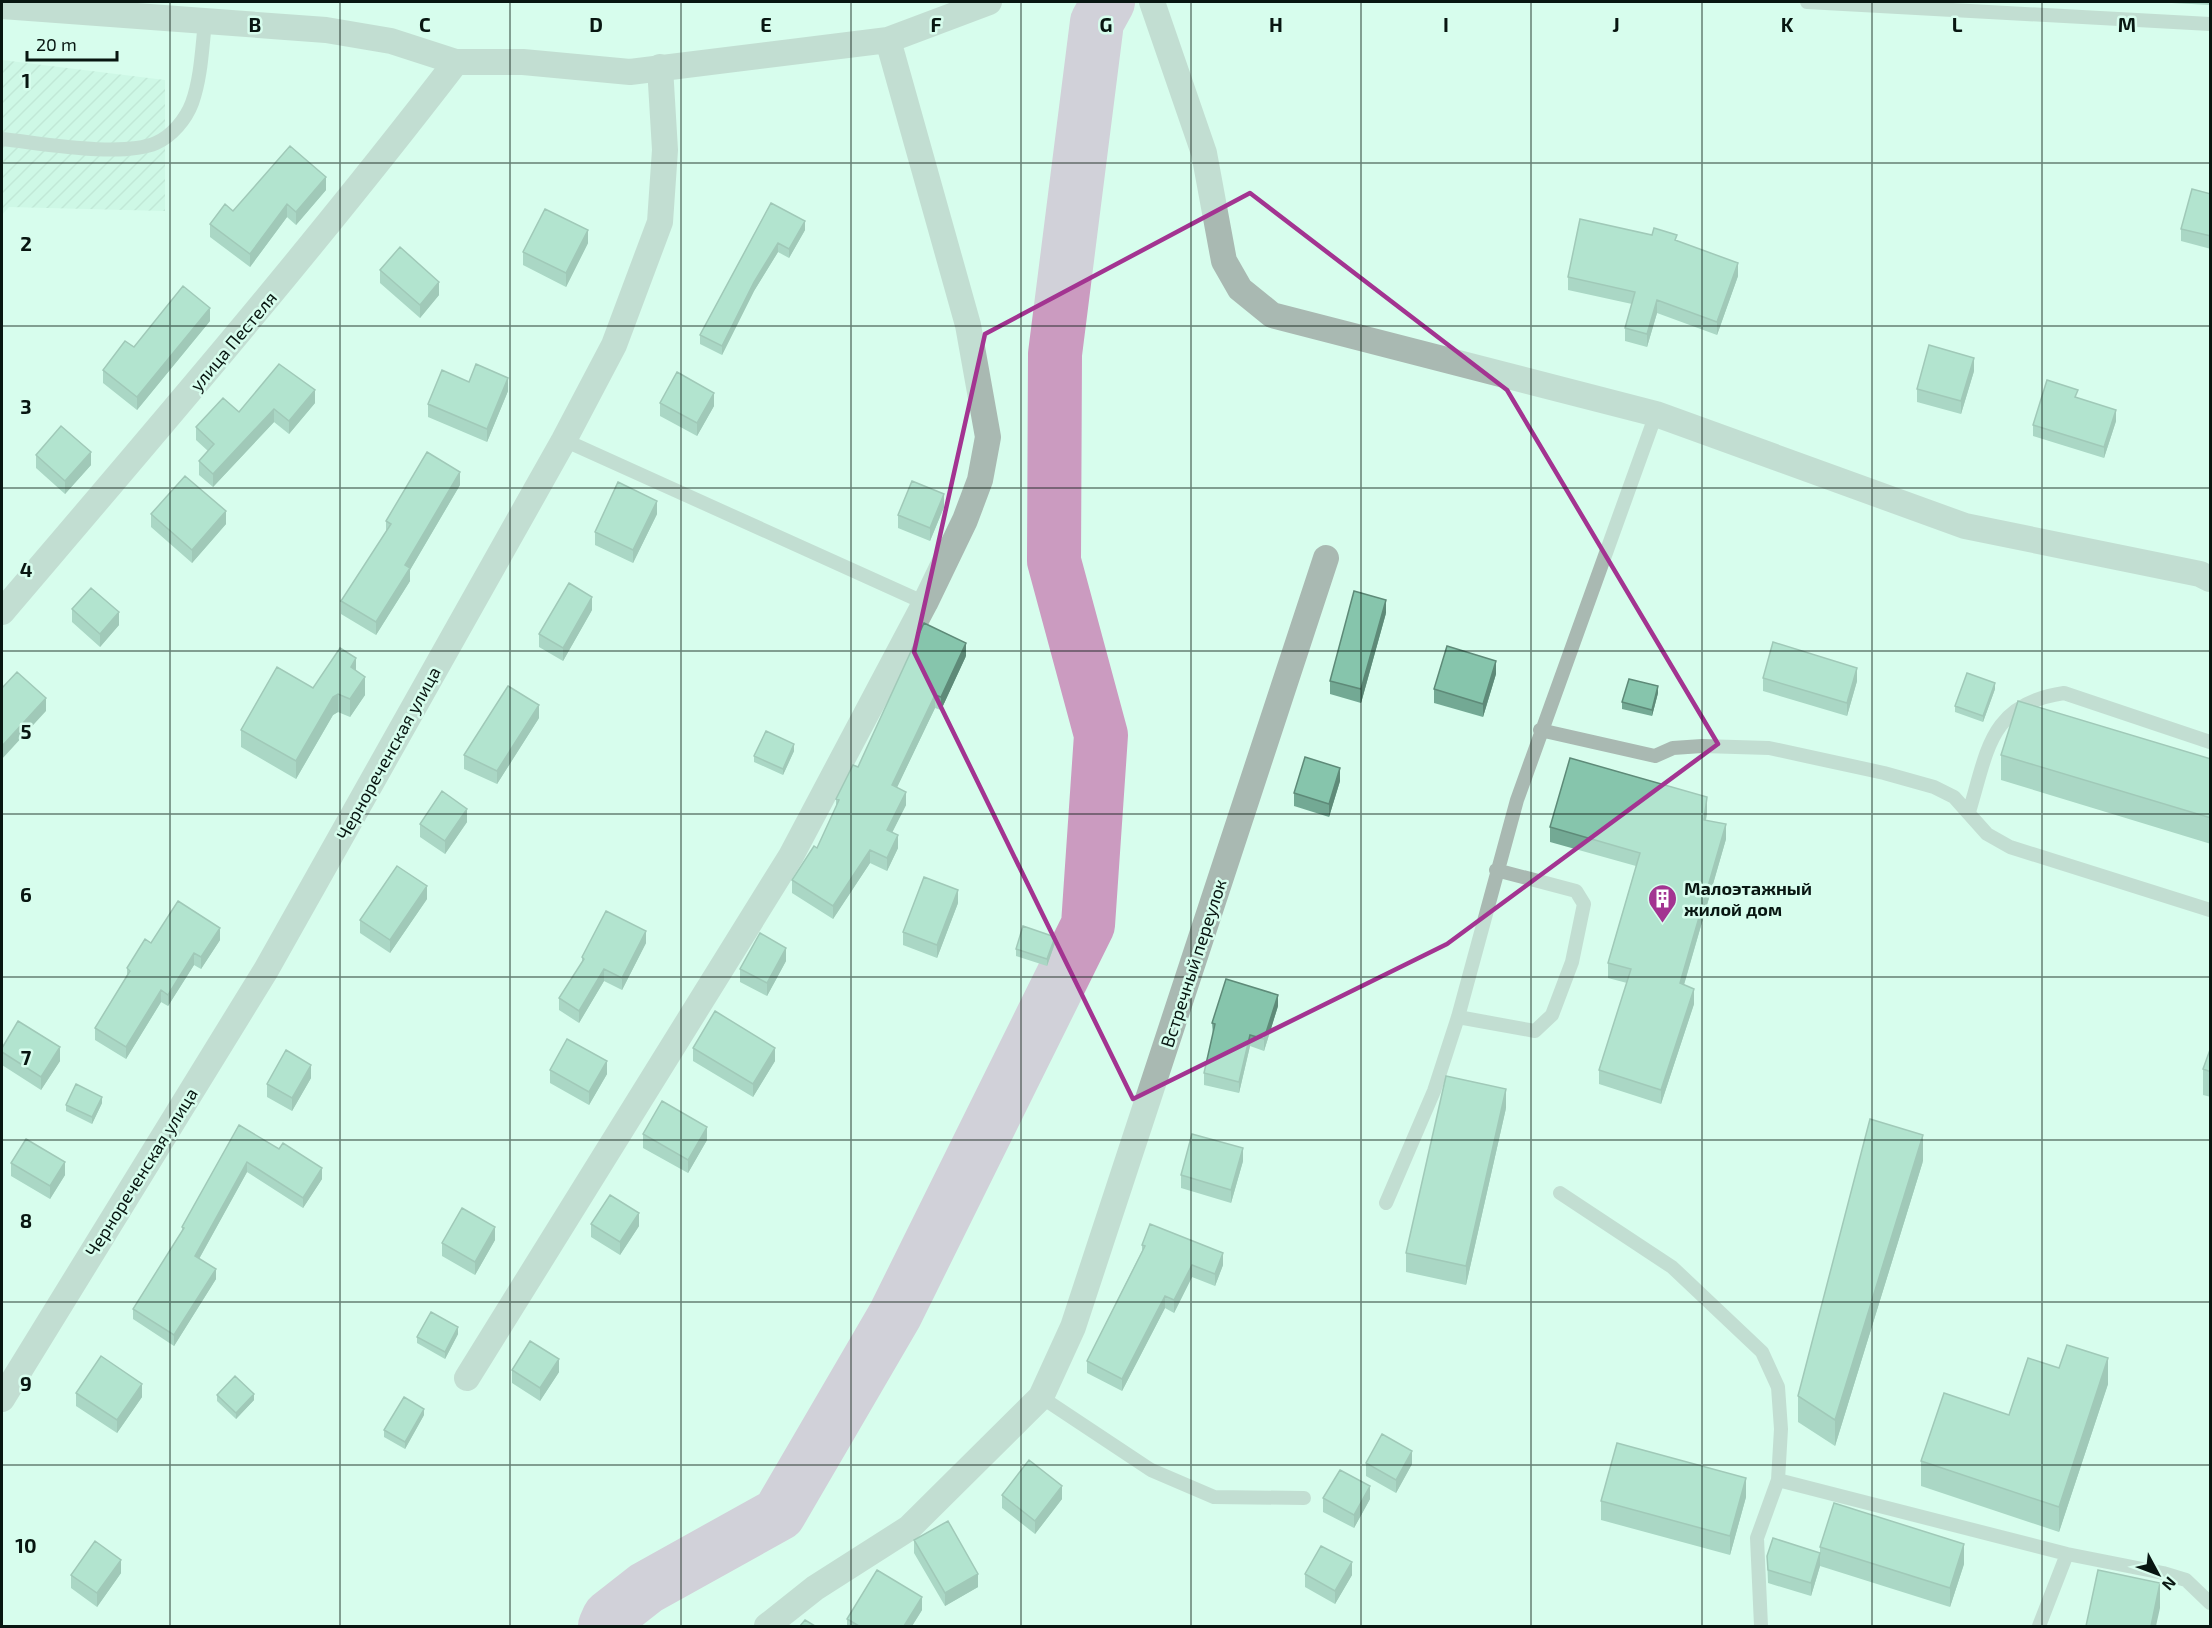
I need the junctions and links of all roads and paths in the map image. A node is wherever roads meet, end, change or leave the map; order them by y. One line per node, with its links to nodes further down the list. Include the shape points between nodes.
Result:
1 (989, 2): 7 (street)
2 (1152, 2): 11 (street, via 1204,153 1224,261 1240,289 1272,315)
3 (1807, 2): 6 (lane)
4 (2, 6): 5 (street)
5 (205, 22): 8 (street, via 326,30 391,41); 10 (lane, via 192,104 181,124 157,143 120,150)
6 (2211, 24)
7 (888, 40): 9 (street); 15 (street, via 968,325 988,437 980,480 965,520)
8 (456, 62): 9 (street, via 523,62 630,72); 16 (street, улица Пестеля, via 361,187 259,311)
9 (660, 67): 12 (street, Чернореченская улица, via 665,150 660,222 614,345)
10 (2, 139)
11 (1656, 414): 14 (street, via 1965,526); 17 (lane)
12 (564, 440): 15 (lane); 27 (street, Чернореченская улица, via 266,970)
13 (1326, 558): 26 (street, Встречный переулок, via 1073,1327)
14 (2211, 579)
15 (925, 603): 25 (street, via 790,856)
16 (2, 612)
17 (1540, 730): 19 (lane, via 1655,756 1673,748 1769,748 1934,788 1954,798); 20 (lane)
18 (2211, 742): 19 (lane, via 2064,693 2038,697 2000,722)
19 (1969, 812): 21 (lane, via 1987,834 2010,847)
20 (1496, 870): 22 (lane); 22 (lane, via 1576,891 1584,904 1572,962 1552,1015 1535,1030)
21 (2211, 910)
22 (1458, 1017): 24 (lane, via 1434,1091)
23 (1560, 1192): 28 (lane, via 1672,1267 1762,1352 1778,1388)
24 (1386, 1203)
25 (467, 1378)
26 (1041, 1398): 29 (lane, via 1151,1470 1214,1497); 32 (street, Встречный переулок, via 909,1527 815,1588)
27 (2, 1399)
28 (1778, 1480): 30 (lane); 33 (lane, via 1757,1538)
29 (1304, 1498)
30 (2067, 1554): 31 (lane, via 2186,1580); 34 (lane)
31 (2211, 1603)
32 (767, 1626)
33 (1761, 1626)
34 (2039, 1626)

